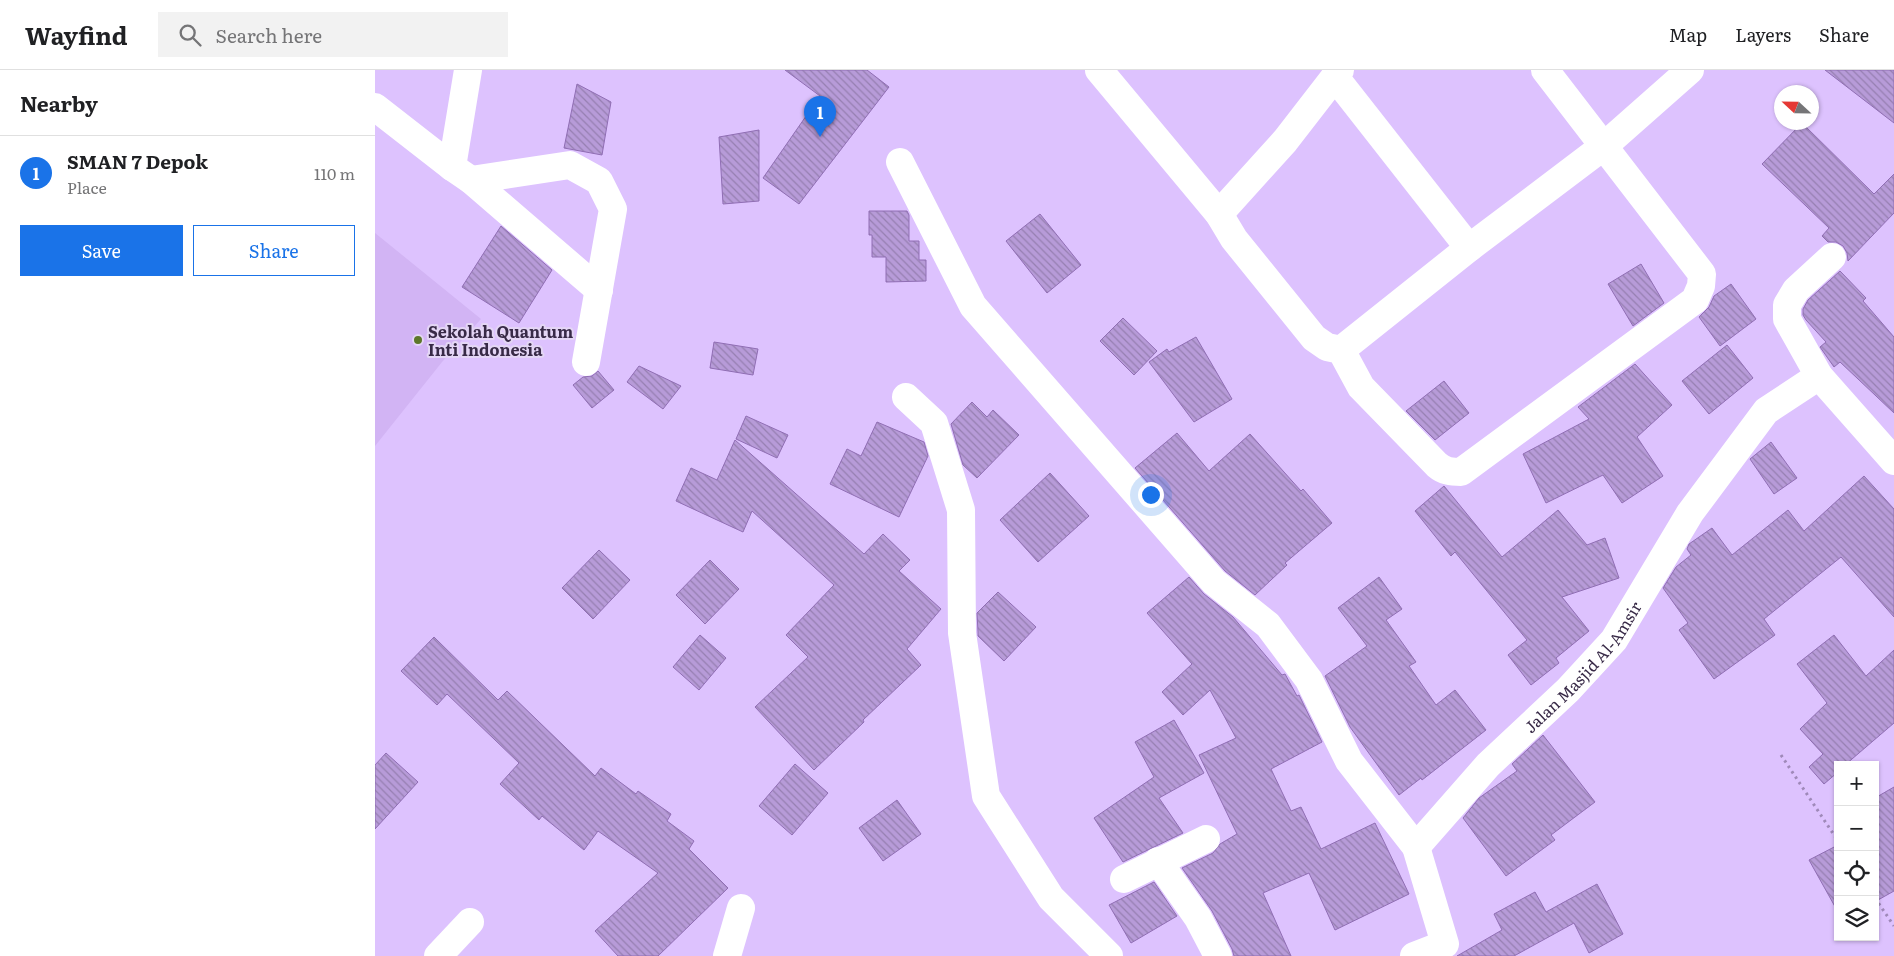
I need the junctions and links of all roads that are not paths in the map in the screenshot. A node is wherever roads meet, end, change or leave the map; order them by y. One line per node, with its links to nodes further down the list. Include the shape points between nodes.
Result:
1 (468, 70): 9 (street)
2 (1099, 70): 10 (street)
3 (1545, 70): 7 (street)
4 (1690, 70): 7 (street)
5 (1337, 73): 10 (street, via 1285,141); 11 (street)
6 (375, 107): 9 (street)
7 (1604, 146): 11 (street); 14 (street, via 1702,274 1695,300 1461,472 1443,470 1437,465 1361,387)
8 (900, 162): 20 (street, via 973,306 1214,582 1268,625 1309,680 1349,761)
9 (462, 174): 13 (street); 13 (street, via 570,165 599,181 613,209)
10 (1219, 214): 14 (street, via 1234,239 1314,338 1327,347)
11 (1469, 248): 14 (street)
12 (1832, 257): 16 (street, via 1795,290 1787,305 1787,319)
13 (599, 290): 15 (street)
14 (1341, 350)
15 (586, 362)
16 (1819, 376): 18 (street); 20 (street, Jalan Masjid Al-Amsir, via 1766,411 1690,513 1614,640 1568,690 1488,765)
17 (906, 397): 28 (street, via 934,424 961,510 962,633 986,796 1051,898)
18 (1894, 461)
19 (1206, 839): 21 (street)
20 (1416, 847): 25 (street)
21 (1158, 861): 22 (street); 29 (street, via 1198,918)
22 (1124, 879)
23 (741, 908): 27 (street)
24 (470, 922): 26 (street)
25 (1449, 950): 30 (street)
26 (438, 956)
27 (727, 956)
28 (1109, 956)
29 (1218, 956)
30 (1414, 956)

